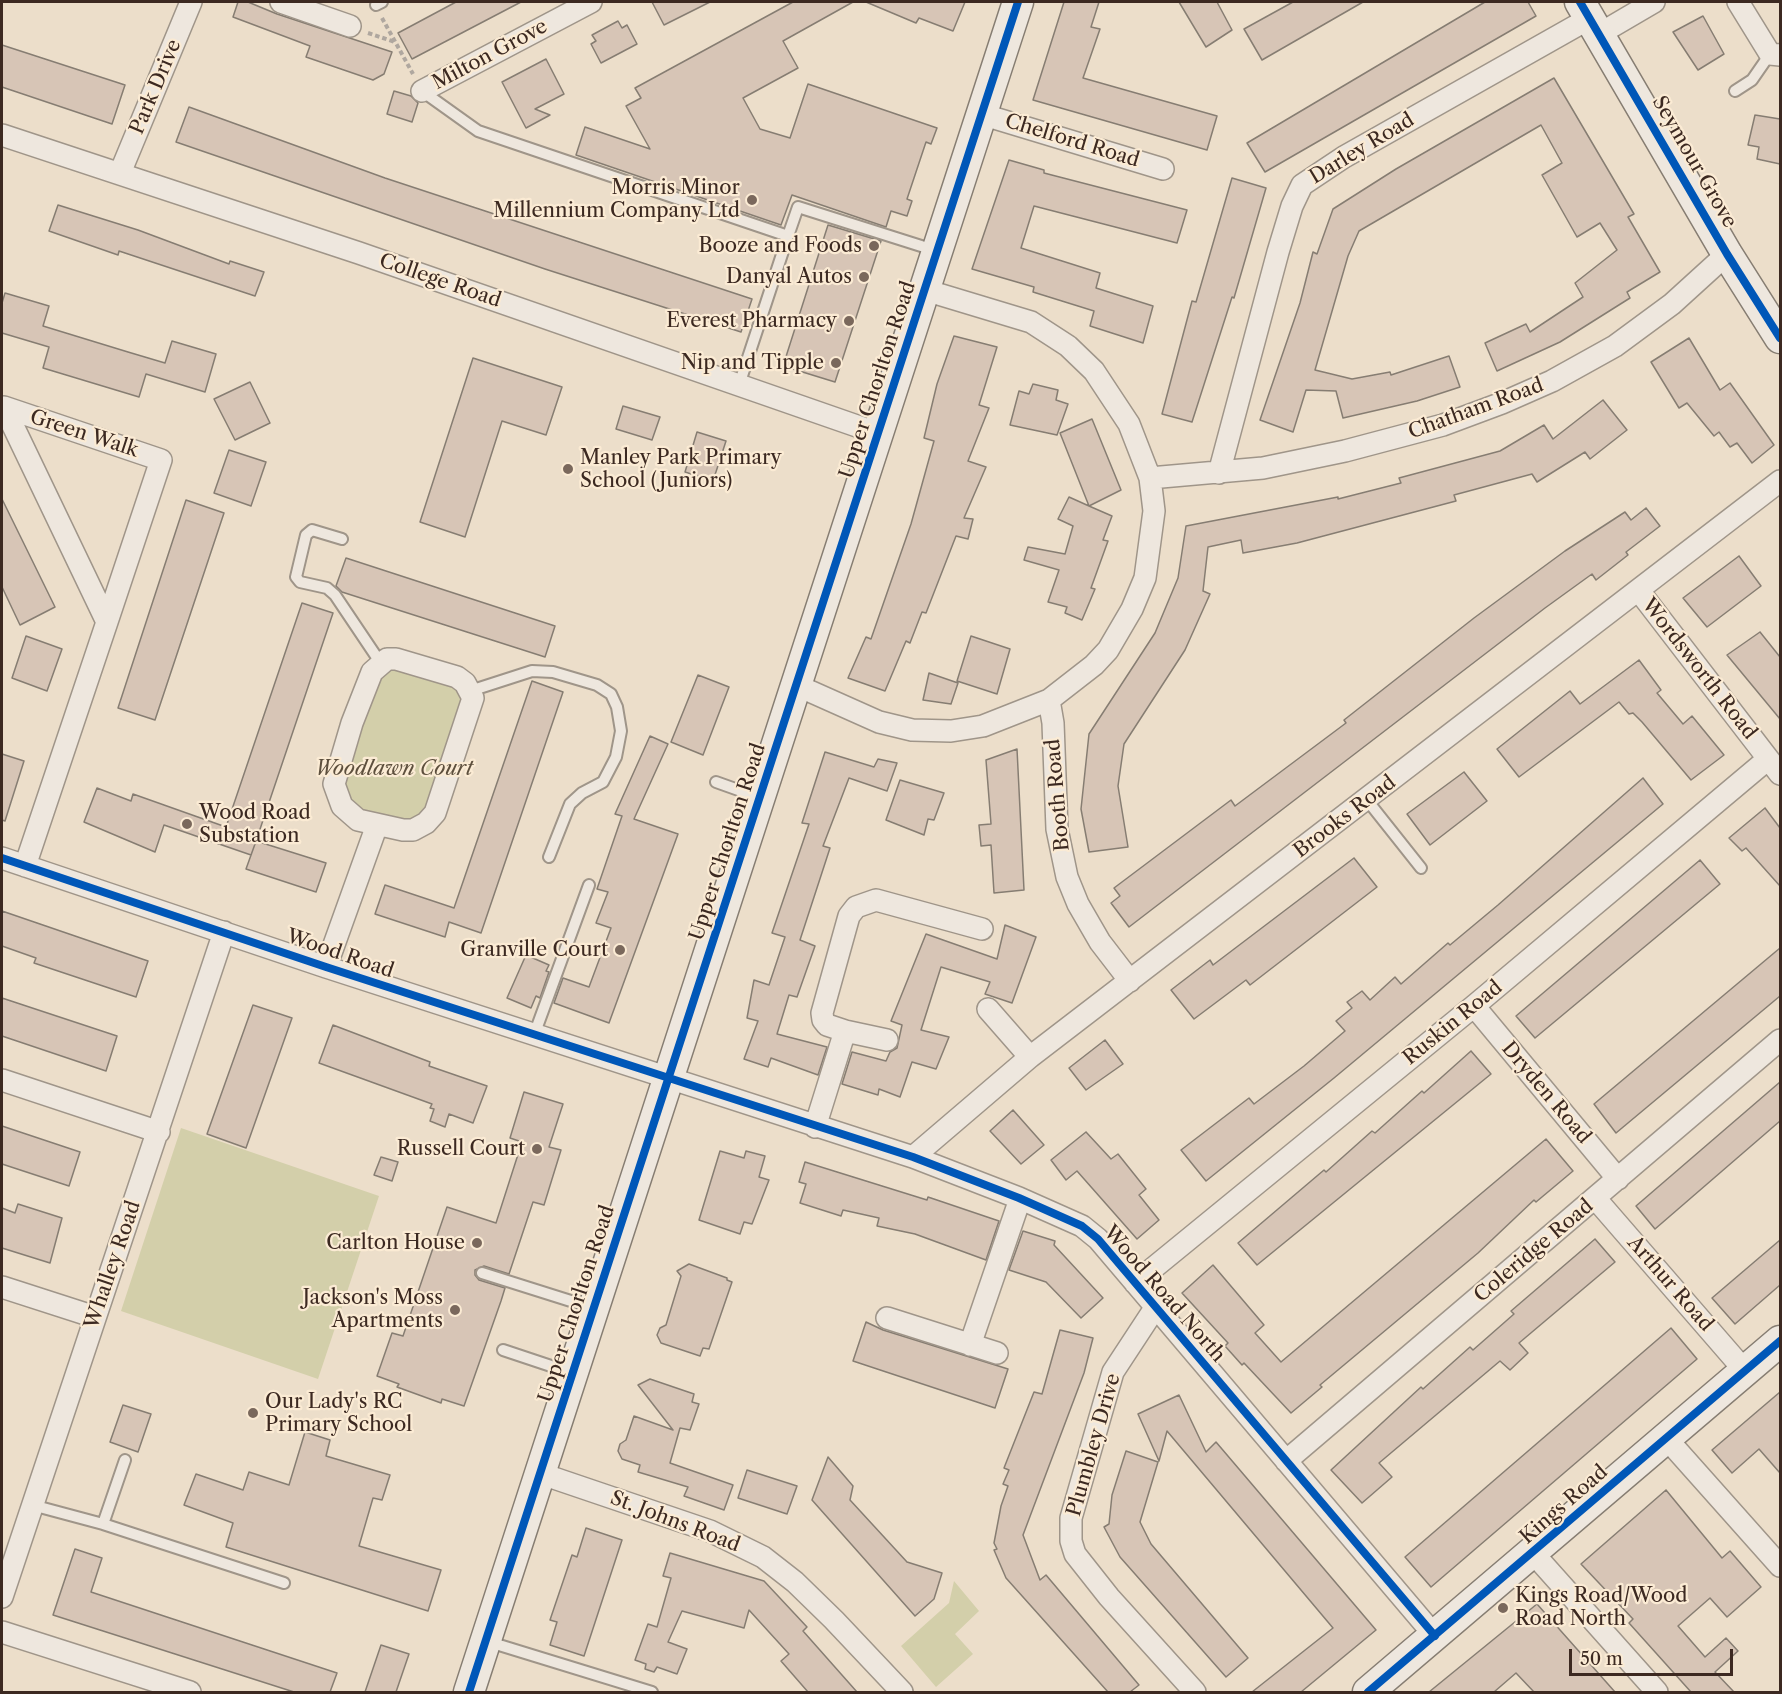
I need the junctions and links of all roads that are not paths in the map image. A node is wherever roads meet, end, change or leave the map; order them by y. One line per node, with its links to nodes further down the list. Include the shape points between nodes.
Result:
1 (191, 2): 16 (street, Park Drive)
2 (281, 2): 9 (street)
3 (591, 2): 7 (street, Milton Grove)
4 (1018, 2): 13 (main road, Upper Chorlton Road)
5 (1654, 2): 8 (street, Darley Road)
6 (1738, 2): 10 (street)
7 (563, 8): 11 (street, Milton Grove)
8 (1590, 18): 19 (main road, Seymour Grove); 24 (street, Darley Road, via 1344,157 1302,185 1278,252)
9 (350, 26)
10 (1775, 54): 12 (lane, via 1752,80)
11 (422, 91): 17 (lane, via 478,131)
12 (1735, 91)
13 (981, 114): 15 (street, Chelford Road); 18 (main road, Upper Chorlton Road)
14 (2, 135): 16 (street, College Road)
15 (1163, 169)
16 (120, 173): 22 (street, College Road)
17 (788, 236): 18 (lane, via 798,207); 22 (lane)
18 (937, 251): 20 (main road, Upper Chorlton Road)
19 (1727, 254): 21 (main road, Seymour Grove); 24 (street, Chatham Road, via 1672,304 1615,346 1502,403 1443,425 1345,451)
20 (925, 290): 23 (main road, Upper Chorlton Road); 25 (street, via 1031,322 1068,346 1094,371 1112,396 1129,424)
21 (1780, 338)
22 (739, 385): 23 (street, College Road)
23 (877, 433): 31 (main road, Upper Chorlton Road)
24 (1219, 473): 25 (street, Chatham Road)
25 (1150, 478): 33 (street, via 1154,511 1150,546 1144,578 1132,609 1108,650)
26 (1780, 481): 28 (street, Brooks Road)
27 (342, 539): 30 (lane, via 312,530 306,535 296,577 300,582 327,588 335,596)
28 (1639, 591): 34 (street, Wordsworth Road); 37 (street, Brooks Road)
29 (107, 622): 29 (street, Green Walk, via 161,460 4,407 19,439); 41 (street, Green Walk)
30 (380, 662): 32 (street, via 396,658 429,667 457,677); 38 (street, via 351,723 334,784 342,806 350,814)
31 (796, 685): 33 (street, via 879,722 912,730 951,731 983,726); 36 (main road, Upper Chorlton Road)
32 (470, 691): 38 (street, via 473,705 432,819 413,830); 39 (lane, via 532,671 564,675 597,685 611,694 621,731 616,758 603,782 570,804)
33 (1049, 699): 47 (street, Booth Road, via 1057,829 1067,876 1100,942)
34 (1774, 767): 48 (street, Ruskin Road)
35 (716, 782): 36 (lane)
36 (759, 798): 55 (main road, Upper Chorlton Road)
37 (1367, 800): 42 (lane); 47 (street, Brooks Road)
38 (377, 825): 46 (street)
39 (549, 857)
40 (2, 858): 41 (street, Wood Road)
41 (25, 866): 45 (street, Wood Road)
42 (1422, 868)
43 (589, 885): 51 (lane)
44 (982, 929): 50 (street, via 876,900 856,907 849,916 822,1013 827,1025)
45 (224, 932): 46 (street, Wood Road); 58 (street, Whalley Road)
46 (326, 967): 51 (street, Wood Road)
47 (1130, 981): 54 (street, Brooks Road)
48 (1474, 1006): 60 (street, Dryden Road); 64 (street, Ruskin Road)
49 (988, 1009): 54 (street)
50 (844, 1031): 52 (street); 57 (street)
51 (534, 1035): 55 (street, Wood Road)
52 (887, 1040)
53 (1780, 1040): 60 (street, Coleridge Road)
54 (1030, 1057): 59 (street, Brooks Road)
55 (668, 1079): 57 (street, Wood Road North); 66 (main road, Upper Chorlton Road)
56 (2, 1080): 58 (street)
57 (815, 1127): 59 (street, Wood Road North)
58 (159, 1132): 68 (street, Whalley Road)
59 (913, 1157): 62 (street, Wood Road North)
60 (1618, 1179): 61 (street, Coleridge Road)
61 (1595, 1198): 74 (street, Arthur Road); 78 (street, Coleridge Road)
62 (1020, 1199): 64 (street, Wood Road North, via 1082,1226); 71 (street)
63 (482, 1273): 66 (lane)
64 (1135, 1283): 67 (street, Wood Road North)
65 (2, 1287): 68 (street)
66 (594, 1308): 75 (main road, Upper Chorlton Road)
67 (1155, 1308): 78 (street, Wood Road North); 93 (street, Plumbley Drive, via 1113,1372 1071,1518 1071,1541 1076,1554 1109,1597)
68 (95, 1317): 80 (street, Whalley Road)
69 (887, 1318): 71 (street)
70 (1780, 1341): 74 (main road, Kings Road)
71 (970, 1345): 73 (street)
72 (503, 1350): 75 (lane)
73 (997, 1353)
74 (1744, 1371): 76 (main road, Kings Road)
75 (573, 1373): 79 (main road, Upper Chorlton Road)
76 (1666, 1438): 82 (main road, Kings Road); 83 (street)
77 (125, 1460): 81 (lane)
78 (1286, 1461): 87 (street, Wood Road North)
79 (539, 1473): 88 (main road, Upper Chorlton Road); 92 (street, St. Johns Road, via 710,1531 763,1557 826,1612)
80 (32, 1505): 81 (lane); 85 (street, Whalley Road)
81 (103, 1524): 84 (lane)
82 (1533, 1553): 87 (main road, Kings Road); 95 (street)
83 (1780, 1566)
84 (284, 1583)
85 (2, 1597)
86 (2, 1632): 89 (street)
87 (1435, 1636): 94 (main road, Kings Road)
88 (486, 1641): 90 (main road, Upper Chorlton Road); 91 (lane)
89 (190, 1692)
90 (469, 1692)
91 (652, 1692)
92 (902, 1692)
93 (1195, 1692)
94 (1368, 1692)
95 (1657, 1692)

